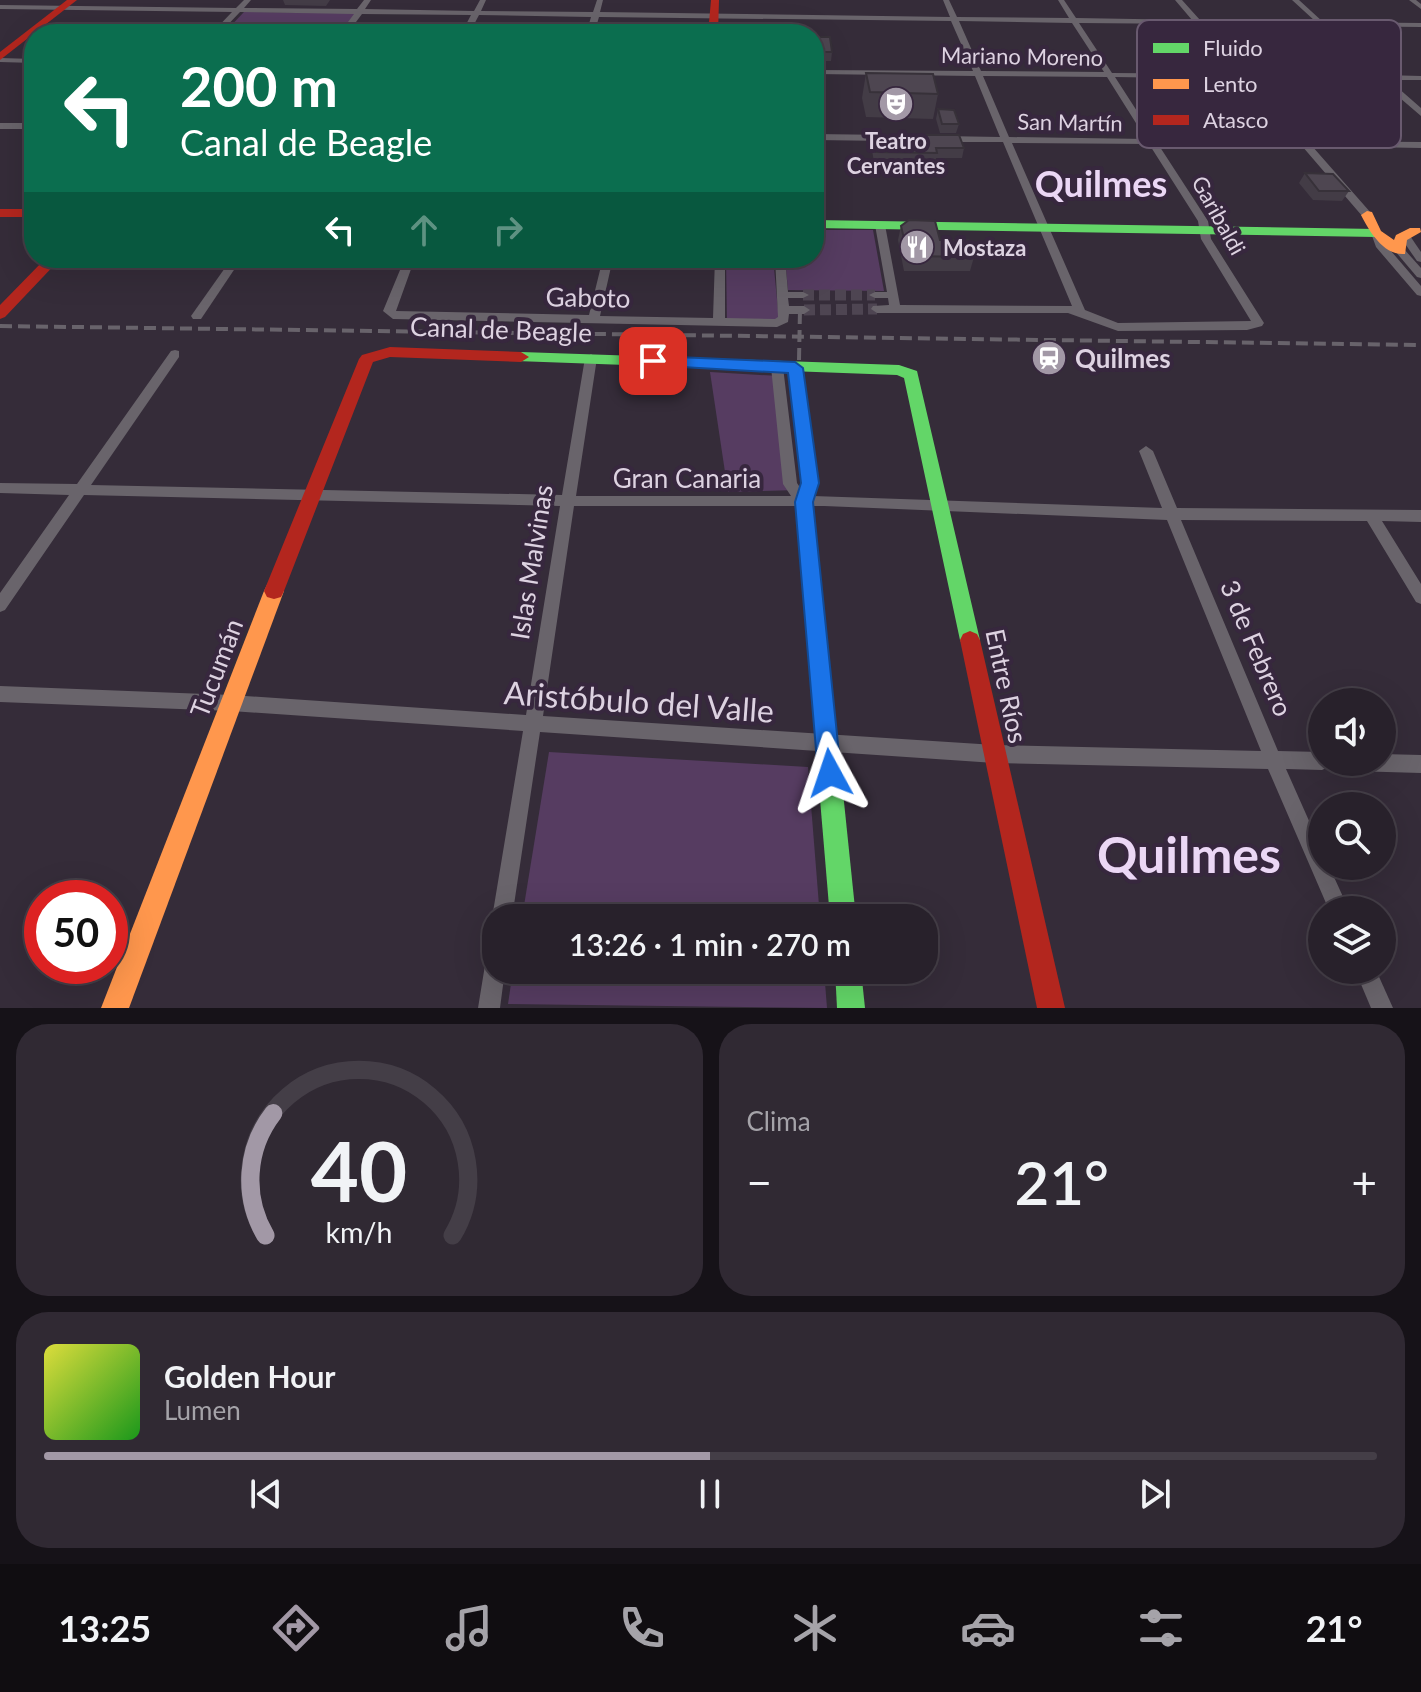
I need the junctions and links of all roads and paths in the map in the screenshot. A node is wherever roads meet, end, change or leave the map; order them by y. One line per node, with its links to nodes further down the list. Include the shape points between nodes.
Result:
1 (248, 0): 13 (street)
2 (368, 0): 14 (street)
3 (483, 0): 15 (street)
4 (600, 0): 16 (street)
5 (946, 0): 18 (street)
6 (1061, 0): 19 (street, Garibaldi)
7 (1178, 0): 21 (street)
8 (1295, 0): 22 (street)
9 (1412, 0): 12 (street)
10 (68, 4): 11 (street); 13 (street); 23 (street)
11 (0, 7)
12 (1421, 7)
13 (238, 10): 14 (street); 24 (street)
14 (360, 11): 15 (street); 25 (street)
15 (477, 12): 16 (street); 26 (street)
16 (596, 13): 17 (street); 27 (street)
17 (714, 16): 18 (street)
18 (954, 19): 19 (street); 34 (street)
19 (1074, 19): 20 (street); 35 (street, Garibaldi)
20 (1137, 20)
21 (1196, 20)
22 (1316, 20)
23 (43, 24)
24 (225, 24)
25 (350, 24)
26 (470, 24)
27 (593, 24)
28 (1401, 25): 29 (street)
29 (1421, 25)
30 (24, 40): 31 (street)
31 (0, 59): 32 (street)
32 (24, 60)
33 (824, 72): 34 (street, Mariano Moreno)
34 (976, 73): 35 (street, Mariano Moreno); 45 (street)
35 (1109, 75): 36 (street, Mariano Moreno); 39 (street, Garibaldi)
36 (1137, 75)
37 (1401, 95): 38 (street)
38 (1421, 113)
39 (1137, 118)
40 (0, 126): 41 (street)
41 (24, 126)
42 (824, 137): 43 (street)
43 (903, 138)
44 (932, 138): 45 (street, San Martín)
45 (1005, 139): 46 (street, San Martín); 56 (street)
46 (1137, 142)
47 (1401, 145): 48 (street, San Martín)
48 (1421, 145)
49 (1157, 148): 57 (street, Garibaldi)
50 (1308, 148): 53 (street)
51 (0, 213): 52 (street)
52 (24, 213)
53 (1367, 215): 58 (street); 59 (street)
54 (824, 224): 55 (street)
55 (880, 225): 56 (street); 72 (street)
56 (1044, 225): 57 (street); 75 (street)
57 (1205, 229): 58 (street); 75 (street, Garibaldi, via 1206,239 1258,323 1118,327)
58 (1376, 233): 59 (street); 68 (street)
59 (1409, 241): 60 (street); 67 (street)
60 (1421, 259)
61 (44, 268): 76 (street)
62 (230, 268): 77 (street)
63 (406, 268): 79 (street, Gaboto, via 389,311 393,315)
64 (606, 268): 79 (street)
65 (720, 268): 80 (street)
66 (781, 268): 69 (street)
67 (1421, 275)
68 (1421, 293)
69 (783, 295): 70 (street); 78 (street)
70 (803, 295)
71 (875, 295): 72 (street)
72 (894, 301): 73 (street); 75 (street)
73 (877, 309)
74 (804, 310): 78 (street, Gaboto)
75 (1079, 310)
76 (0, 314)
77 (197, 316)
78 (782, 316): 80 (street, Gaboto)
79 (594, 319): 80 (street, Gaboto)
80 (719, 322)
81 (175, 354): 88 (street)
82 (376, 354): 83 (street, Canal de Beagle); 89 (street, Tucumán, via 367,359)
83 (591, 358): 84 (street, Canal de Beagle); 90 (street, Islas Malvinas)
84 (786, 367): 85 (street, Canal de Beagle, via 899,370); 91 (street, via 810,483); 91 (street, via 790,484)
85 (911, 375): 92 (street, Entre Ríos)
86 (1146, 451): 93 (street, 3 de Febrero)
87 (0, 488): 88 (street, Gran Canaria)
88 (82, 490): 89 (street, Gran Canaria); 97 (street)
89 (311, 495): 90 (street, Gran Canaria); 99 (street, Tucumán)
90 (570, 501): 91 (street, Gran Canaria); 100 (street, Islas Malvinas)
91 (804, 502): 92 (street, Gran Canaria); 101 (street)
92 (941, 506): 93 (street, Gran Canaria); 102 (street, Entre Ríos)
93 (1170, 514): 94 (street, Gran Canaria); 103 (street, 3 de Febrero)
94 (1371, 515): 95 (street, Gran Canaria); 96 (street)
95 (1421, 516)
96 (1421, 597)
97 (0, 605)
98 (0, 694): 99 (street, Aristóbulo del Valle)
99 (231, 703): 100 (street, Aristóbulo del Valle); 113 (street, Tucumán)
100 (532, 724): 101 (street, Aristóbulo del Valle); 108 (street, Islas Malvinas)
101 (827, 744): 102 (street, Aristóbulo del Valle); 109 (street)
102 (995, 754): 103 (street, Aristóbulo del Valle); 116 (street, Entre Ríos)
103 (1273, 760): 104 (street, Aristóbulo del Valle); 107 (street, 3 de Febrero)
104 (1308, 761)
105 (1396, 763): 106 (street)
106 (1421, 764)
107 (1333, 896)
108 (504, 904)
109 (842, 904)
110 (492, 984): 114 (street)
111 (849, 984): 115 (street)
112 (1371, 984): 117 (street)
113 (115, 1008)
114 (489, 1008)
115 (851, 1008)
116 (1051, 1008)
117 (1382, 1008)

